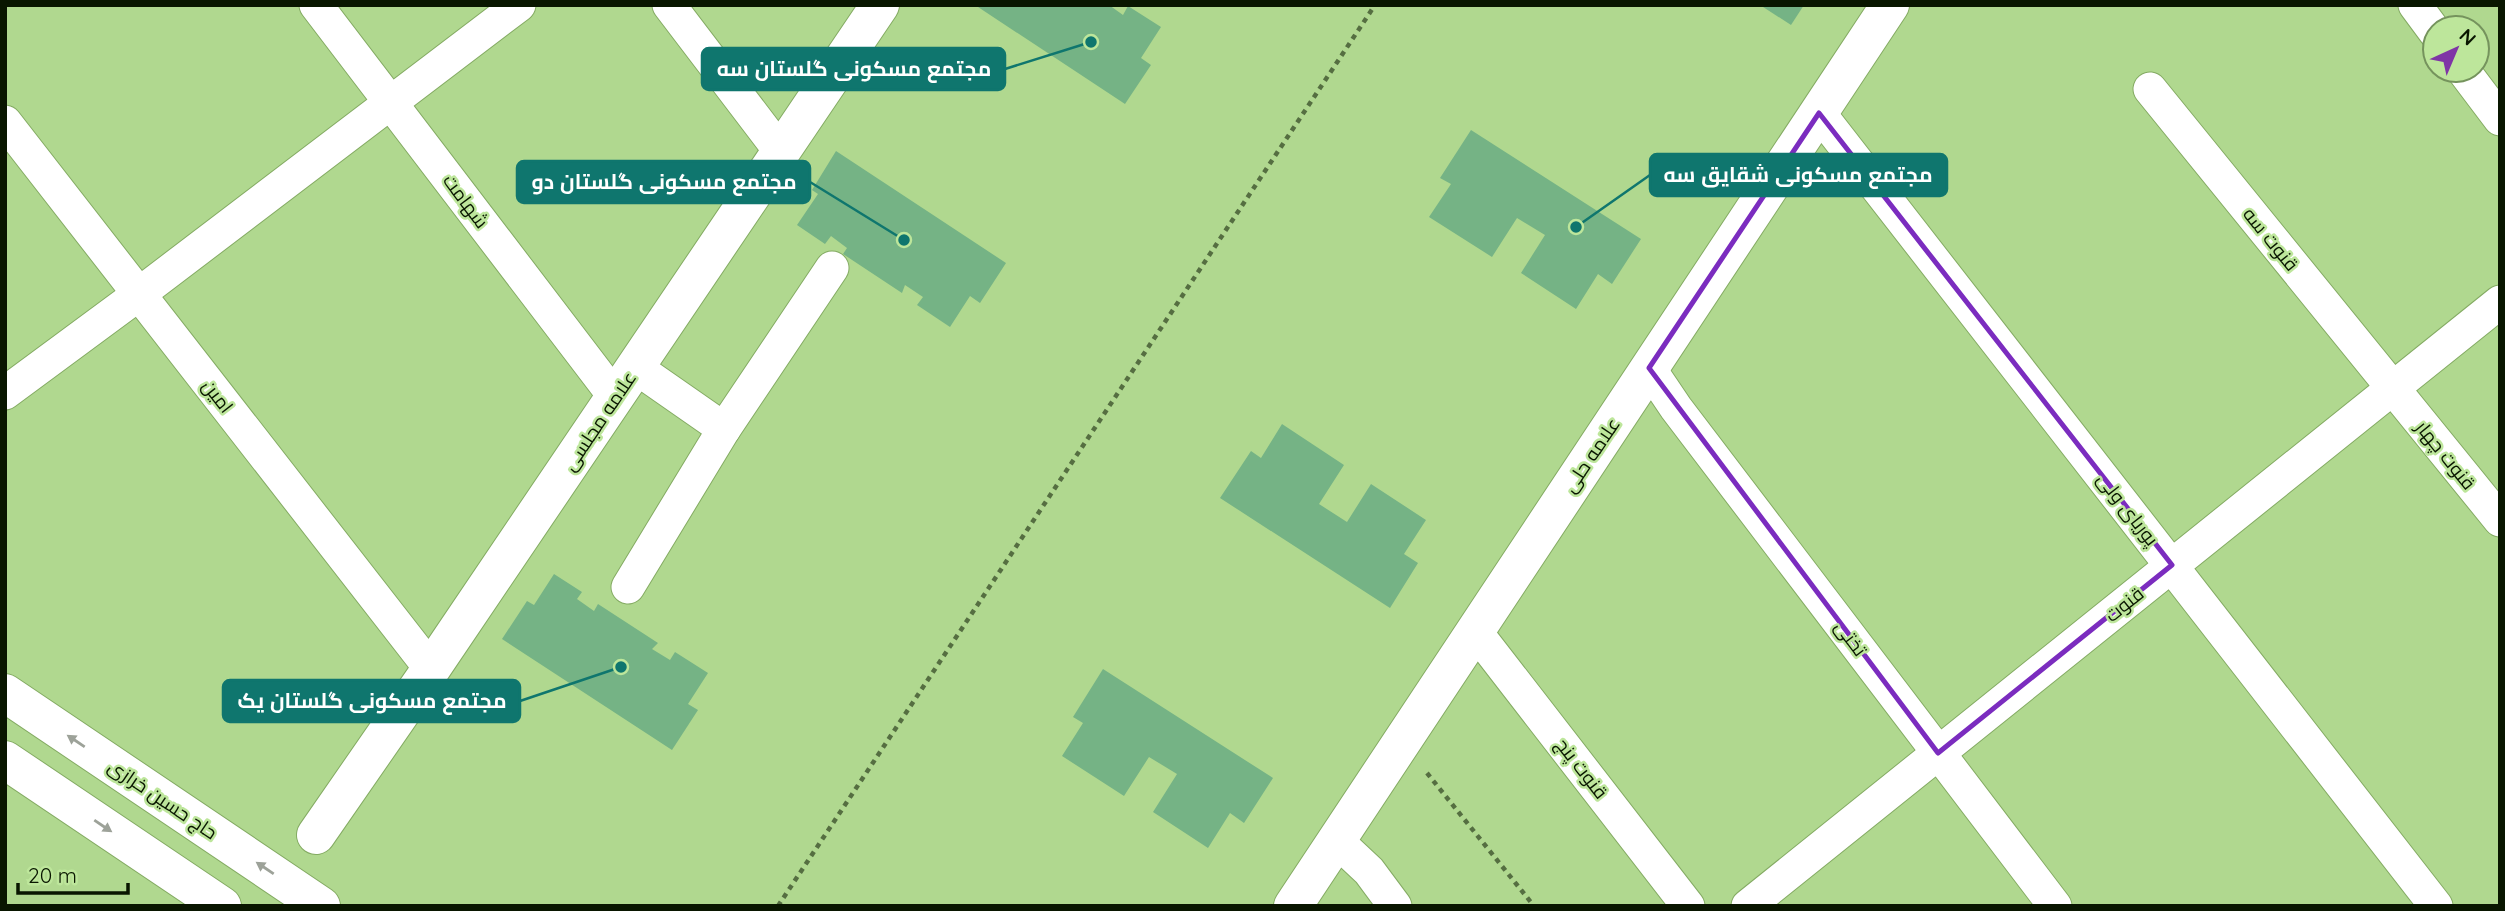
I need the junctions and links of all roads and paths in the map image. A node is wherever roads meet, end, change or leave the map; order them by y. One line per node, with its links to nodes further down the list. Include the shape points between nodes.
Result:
1 (316, 5): 9 (street, شهامت)
2 (519, 5): 9 (street)
3 (669, 5): 13 (street)
4 (880, 5): 13 (street, علامه مجلسی)
5 (1375, 5): 35 (path)
6 (1890, 5): 10 (street, علامه حلی)
7 (2474, 84): 11 (street)
8 (2150, 89): 19 (street, قنوت سه)
9 (391, 102): 15 (street); 18 (street, شهامت)
10 (1819, 113): 17 (street, علامه حلی); 23 (street, پوریای ولی)
11 (2500, 119)
12 (5, 122): 15 (street, امین)
13 (781, 152): 18 (street, علامه مجلسی)
14 (832, 268): 21 (street)
15 (139, 294): 20 (street); 26 (street, امین)
16 (2500, 302): 19 (street, قنوت)
17 (1649, 368): 25 (street, علامه حلی); 29 (street, تختی)
18 (625, 382): 21 (street, شهامت); 26 (street, علامه مجلسی)
19 (2392, 389): 22 (street, قنوت چهار); 23 (street, قنوت)
20 (5, 393)
21 (724, 429): 24 (street)
22 (2500, 520)
23 (2172, 565): 29 (street, قنوت); 42 (street, پوریای ولی)
24 (628, 587)
25 (1475, 631): 28 (street, علامه حلی); 39 (street, قنوت پنج)
26 (431, 669): 31 (street, علامه مجلسی)
27 (5, 693): 34 (street, حاج حسین خرازی, one-way to 27)
28 (1402, 741): 32 (street, علامه حلی); 38 (path)
29 (1938, 753): 40 (street, قنوت); 41 (street, تختی)
30 (5, 760): 33 (street, one-way to 33)
31 (316, 835)
32 (1336, 840): 36 (street, علامه حلی); 37 (street)
33 (222, 906)
34 (321, 906)
35 (778, 906)
36 (1293, 906)
37 (1395, 906)
38 (1534, 906)
39 (1688, 906)
40 (1748, 906)
41 (2055, 906)
42 (2436, 906)

